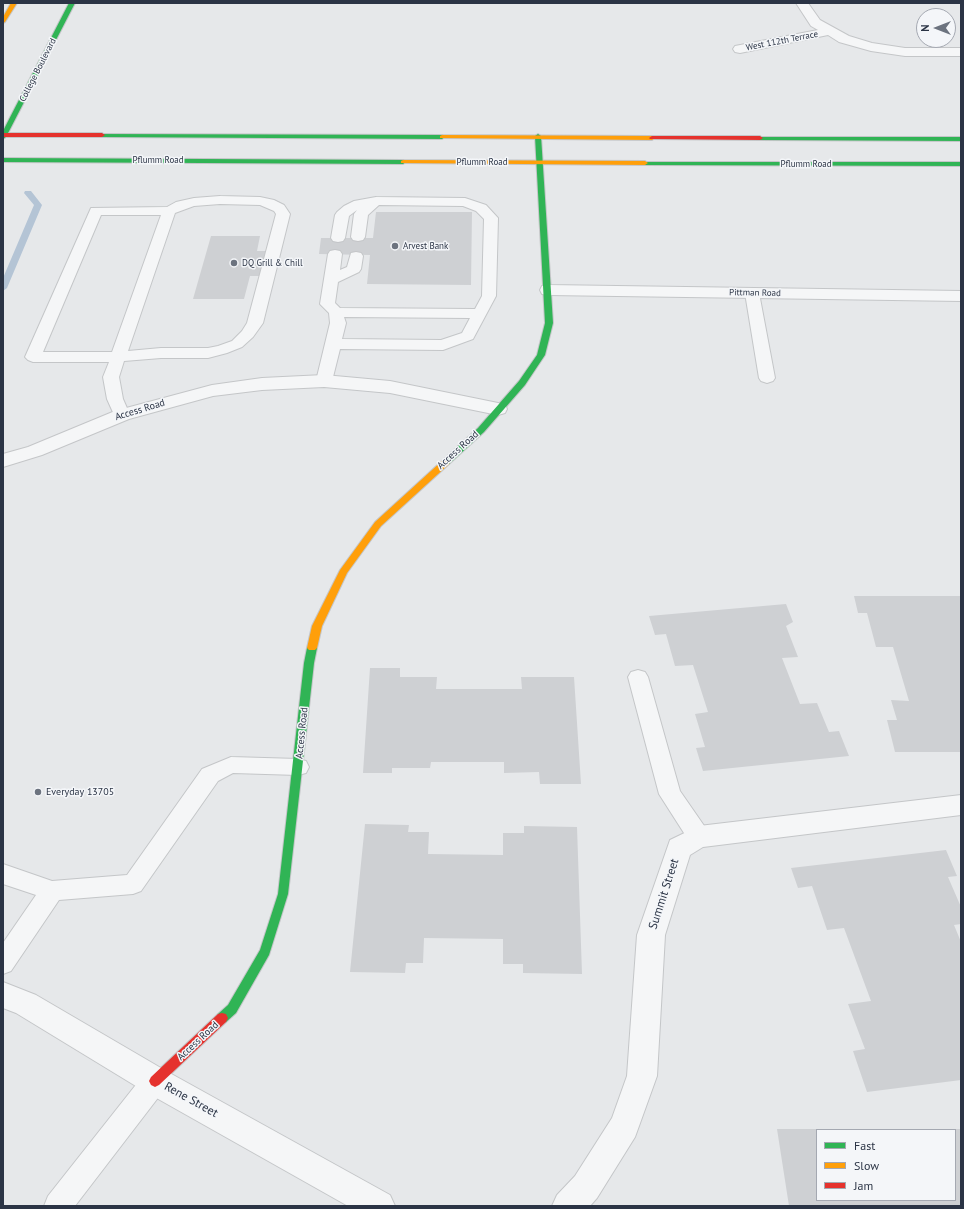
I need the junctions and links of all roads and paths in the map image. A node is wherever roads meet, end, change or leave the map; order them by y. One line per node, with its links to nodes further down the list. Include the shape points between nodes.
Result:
1 (14, 3): 4 (main road)
2 (72, 3): 8 (main road, College Boulevard)
3 (802, 3): 5 (street, West 112th Terrace, via 815,23)
4 (3, 21)
5 (831, 31): 6 (street, West 112th Terrace); 7 (street, via 844,39 871,47 905,52)
6 (740, 49)
7 (961, 52)
8 (3, 136): 9 (main road)
9 (538, 136): 10 (main road); 12 (main road, Access Road)
10 (961, 139)
11 (3, 160): 12 (main road, Pflumm Road)
12 (540, 162): 13 (main road, Pflumm Road); 21 (main road, Access Road)
13 (961, 164)
14 (376, 201): 16 (lane, via 361,214); 17 (lane, via 359,204 342,215); 25 (lane, via 465,202 481,208 491,218 489,296)
15 (169, 211): 27 (lane); 27 (lane, via 96,211 33,357); 27 (lane, via 194,202 220,200 260,201 279,208 283,214 255,323 237,344 222,350 208,353 162,353)
16 (358, 237)
17 (338, 238)
18 (335, 254): 20 (lane)
19 (356, 256): 20 (lane, via 354,269)
20 (331, 280): 24 (lane, via 327,304)
21 (548, 290): 22 (street, Pittman Road); 30 (main road, Access Road, via 549,323 541,355 522,383)
22 (752, 293): 23 (street, Pittman Road); 28 (lane)
23 (961, 296)
24 (336, 312): 25 (lane); 26 (lane, via 338,323)
25 (480, 314): 26 (lane, via 468,336 443,345)
26 (333, 344): 29 (lane)
27 (118, 357): 31 (lane, via 111,377 115,399)
28 (767, 378)
29 (324, 382): 30 (street, Access Road, via 390,387); 31 (street, Access Road, via 262,384 212,391)
30 (498, 409): 34 (main road, Access Road, via 481,430 378,524 343,572 318,626 309,663)
31 (122, 415): 32 (street, Access Road, via 35,452)
32 (3, 461)
33 (638, 677): 36 (lane, via 670,794)
34 (298, 767): 38 (lane, via 231,765 210,775 133,884); 41 (main road, Access Road, via 284,894 265,951 232,1009)
35 (961, 805): 36 (street, Summit Street)
36 (699, 837): 44 (street, Summit Street, via 679,848 651,935 642,1076 624,1126 586,1187)
37 (3, 874): 38 (lane)
38 (52, 890): 39 (lane)
39 (3, 963)
40 (3, 995): 41 (street, Rene Street, via 26,1004)
41 (156, 1080): 42 (lane); 43 (street, Rene Street)
42 (58, 1206)
43 (379, 1206)
44 (568, 1206)

